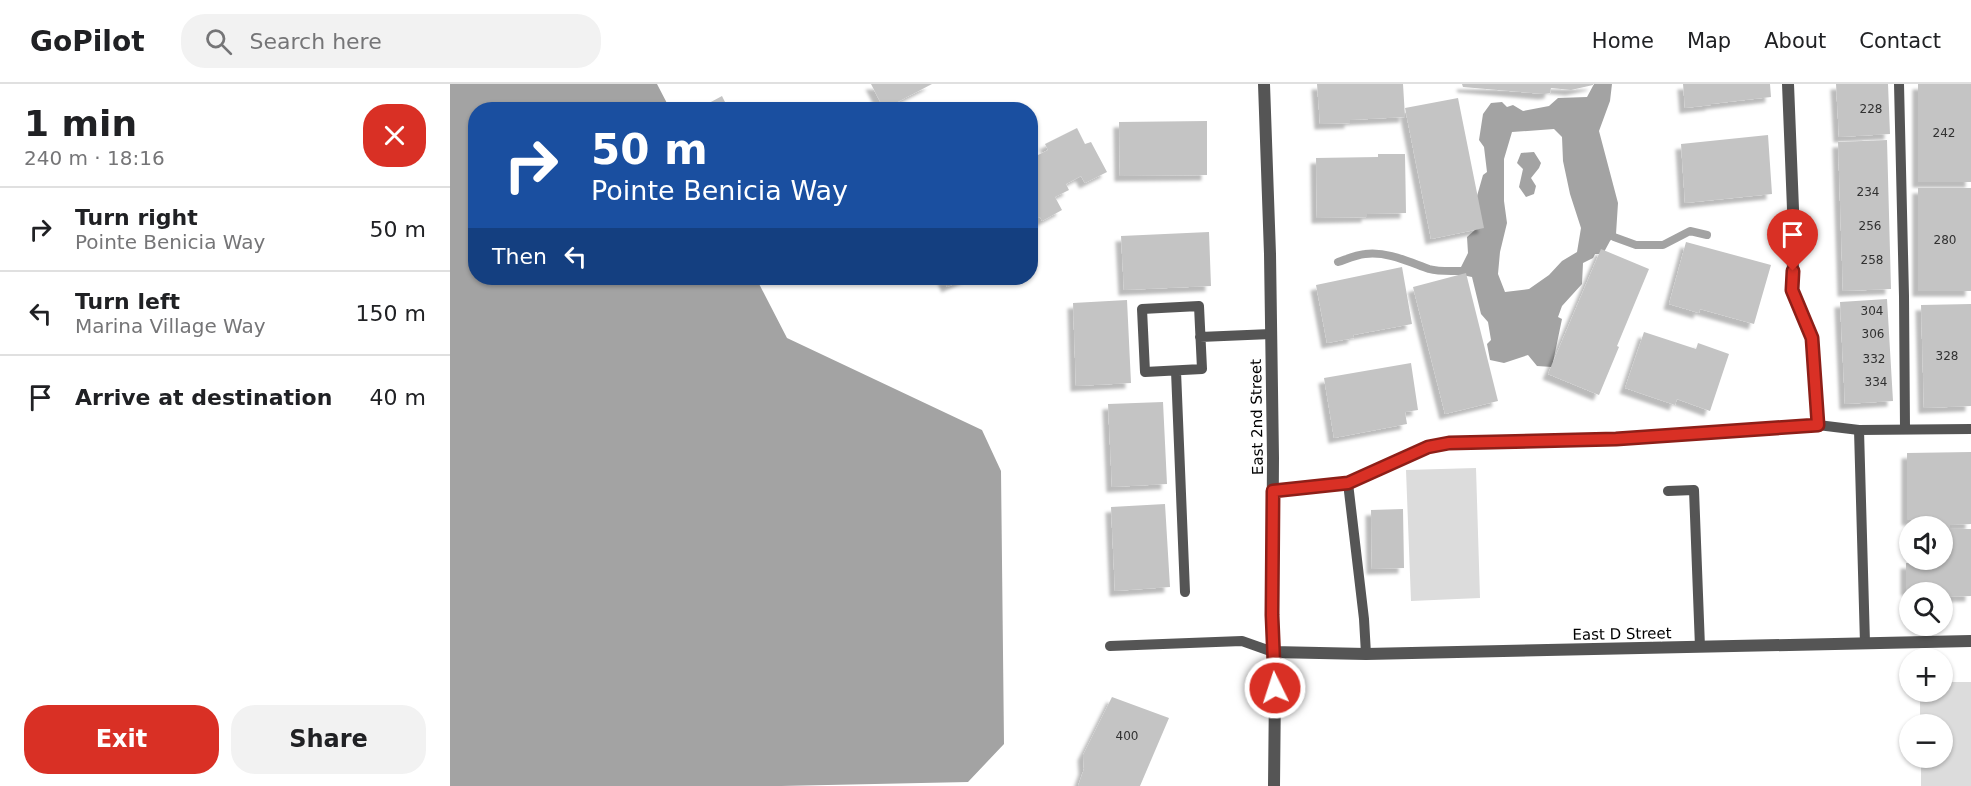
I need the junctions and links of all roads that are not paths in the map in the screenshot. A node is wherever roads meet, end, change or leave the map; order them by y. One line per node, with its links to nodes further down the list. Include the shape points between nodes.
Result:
1 (1264, 84): 4 (street, East 2nd Street)
2 (1788, 84): 7 (street, via 1794,234 1792,290 1812,338)
3 (1899, 84): 8 (lane)
4 (1271, 334): 5 (lane); 12 (street, East 2nd Street)
5 (1200, 337): 6 (lane, via 1202,369); 6 (lane, via 1198,306 1142,309 1145,372)
6 (1176, 371): 14 (lane)
7 (1818, 425): 10 (lane); 11 (lane, via 1616,439 1449,443 1428,447)
8 (1905, 429): 9 (lane); 10 (lane)
9 (1971, 429)
10 (1859, 430): 16 (lane)
11 (1348, 483): 12 (lane); 20 (lane)
12 (1273, 491): 19 (street, East 2nd Street)
13 (1668, 491): 18 (lane, via 1694,490)
14 (1185, 592)
15 (1971, 640): 16 (street, East D Street)
16 (1865, 643): 18 (street, East D Street)
17 (1110, 646): 19 (lane, via 1242,641)
18 (1700, 647): 20 (street, East D Street)
19 (1273, 652): 20 (street, East D Street); 21 (street, East 2nd Street)
20 (1366, 654)
21 (1274, 786)

